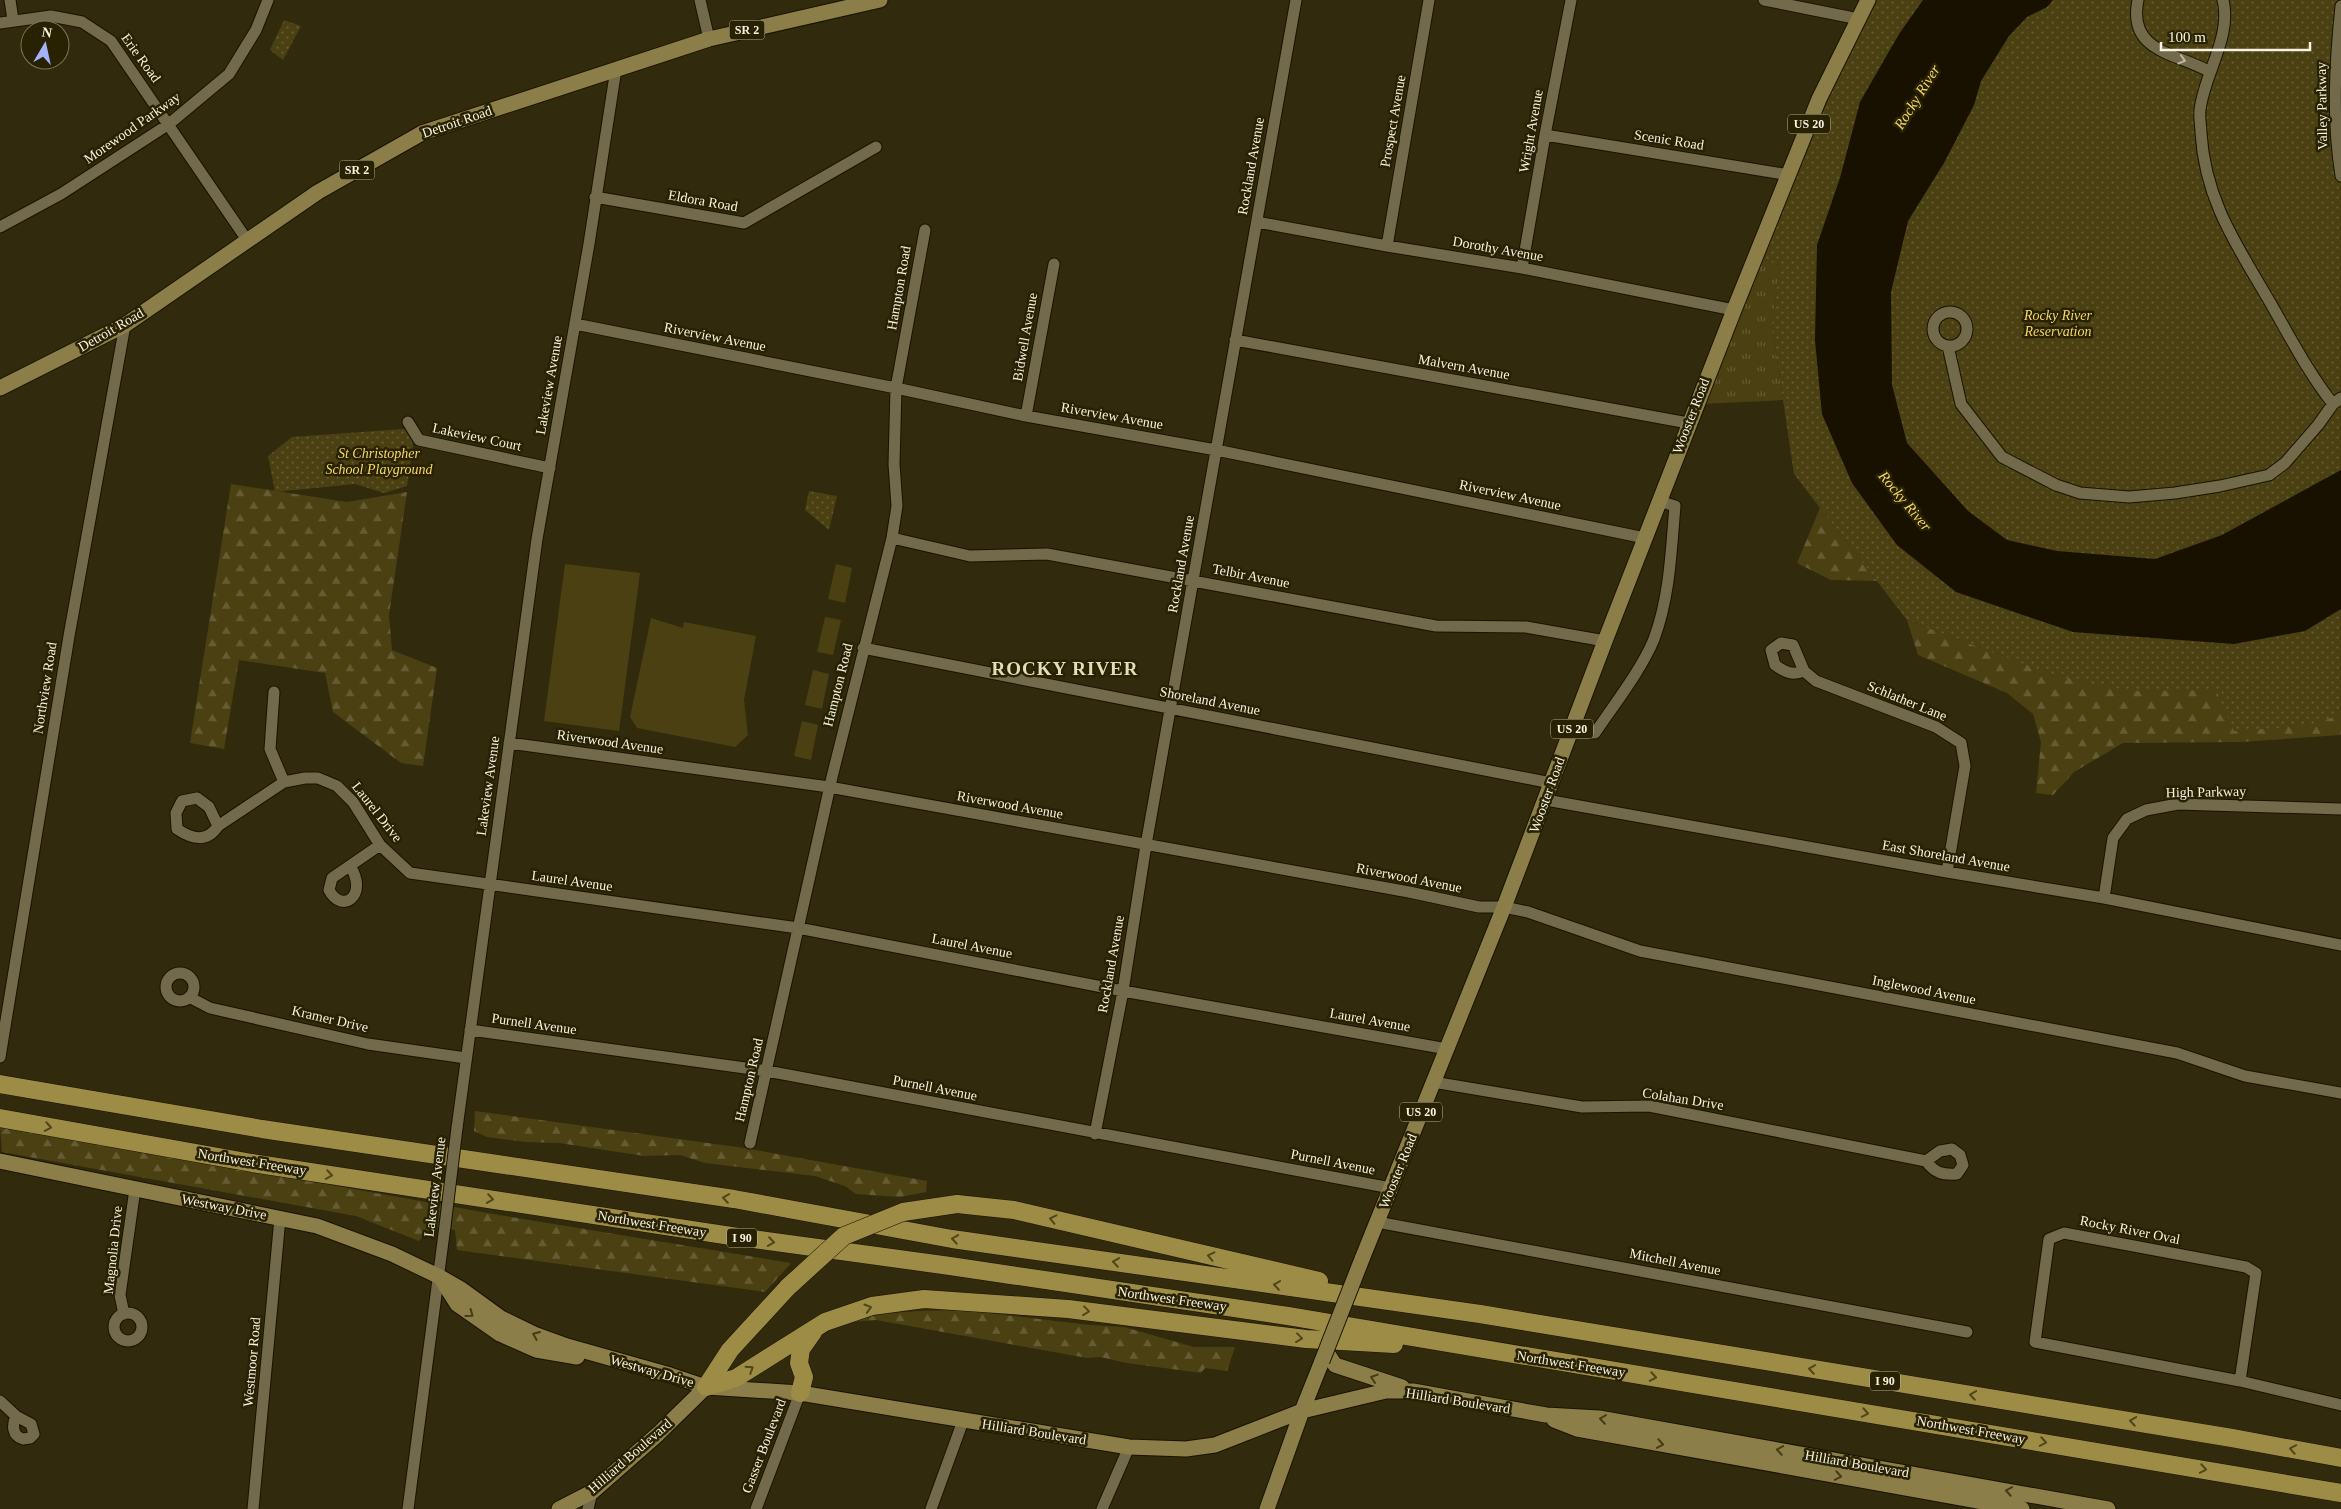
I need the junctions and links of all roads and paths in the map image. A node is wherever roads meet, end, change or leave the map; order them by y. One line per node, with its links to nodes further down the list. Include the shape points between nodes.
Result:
1 (10, 0): 13 (street)
2 (268, 0): 19 (street, Morewood Parkway, via 256,30 229,74)
3 (700, 0): 16 (street)
4 (880, 0): 16 (main road, Detroit Road / SR 2)
5 (1296, 0): 25 (street, Rockland Avenue)
6 (1429, 0): 29 (street, Prospect Avenue)
7 (1571, 0): 20 (street, Wright Avenue)
8 (1764, 0): 14 (street)
9 (1868, 0): 14 (main road, Wooster Road / US 20)
10 (2138, 0): 18 (street, one-way to 18, via 2138,24 2145,39 2160,51)
11 (2224, 0): 18 (street, via 2224,27)
12 (2341, 6): 23 (street, Valley Parkway, via 2334,73)
13 (14, 20): 15 (street, Erie Road); 19 (street, Erie Road, via 51,16 82,22 111,41)
14 (1859, 20): 22 (main road, Wooster Road / US 20, via 1819,99)
15 (0, 23)
16 (709, 39): 17 (main road, Detroit Road / SR 2)
17 (616, 69): 24 (street, Lakeview Avenue); 28 (main road, Detroit Road / SR 2, via 422,133 318,192)
18 (2210, 72): 39 (street, via 2200,111 2202,157 2213,199 2309,372)
19 (169, 124): 26 (street, Morewood Parkway, via 61,194); 28 (street, Erie Road)
20 (1545, 135): 22 (street, Scenic Road); 31 (street, Wright Avenue)
21 (876, 147): 24 (street, Eldora Road, via 744,223)
22 (1789, 175): 32 (main road, Wooster Road / US 20)
23 (2341, 176)
24 (596, 197): 33 (street, Lakeview Avenue)
25 (1257, 222): 29 (street, Dorothy Avenue); 35 (street, Rockland Avenue)
26 (0, 227)
27 (925, 230): 38 (street, Hampton Road)
28 (247, 240): 34 (main road, Detroit Road / SR 2)
29 (1387, 246): 31 (street, Dorothy Avenue)
30 (1054, 264): 40 (street, Bidwell Avenue)
31 (1522, 268): 32 (street, Dorothy Avenue)
32 (1734, 310): 42 (main road, Wooster Road / US 20)
33 (574, 324): 38 (street, Riverview Avenue); 44 (street, Lakeview Avenue)
34 (125, 325): 37 (main road, Detroit Road / SR 2); 75 (street, Northview Road, via 69,636)
35 (1235, 340): 42 (street, Malvern Avenue); 43 (street, Rockland Avenue)
36 (1948, 346): 39 (street, via 1961,404 2002,457 2056,486 2080,493 2129,497 2210,488 2268,475 2285,463)
37 (0, 388)
38 (896, 388): 40 (street, Riverview Avenue); 46 (street, Hampton Road, via 894,464 897,506)
39 (2337, 401)
40 (1026, 416): 43 (street, Riverview Avenue)
41 (408, 422): 44 (street, Lakeview Court, via 419,440)
42 (1688, 423): 45 (main road, Wooster Road / US 20)
43 (1216, 450): 47 (street, Riverview Avenue); 48 (street, Rockland Avenue)
44 (550, 468): 55 (street, Lakeview Avenue)
45 (1659, 501): 47 (main road, Wooster Road / US 20); 54 (street, via 1675,506 1668,588 1653,640 1595,733)
46 (892, 538): 48 (street, Telbir Avenue, via 970,556 1047,554); 50 (street, Hampton Road)
47 (1645, 538): 49 (main road, Wooster Road / US 20)
48 (1193, 581): 49 (street, Telbir Avenue, via 1436,626 1526,627); 53 (street, Rockland Avenue)
49 (1605, 641): 54 (main road, Wooster Road / US 20)
50 (863, 648): 53 (street, Shoreland Avenue); 58 (street, Hampton Road)
51 (1804, 671): 65 (street, Schlather Lane, via 1816,681 1936,727 1961,743 1965,766)
52 (274, 692): 56 (street, via 270,749)
53 (1171, 709): 57 (street, Shoreland Avenue); 63 (street, Rockland Avenue)
54 (1571, 731): 57 (main road, Wooster Road / US 20)
55 (509, 743): 58 (street, Riverwood Avenue); 66 (street, Lakeview Avenue)
56 (284, 782): 61 (street, Laurel Drive); 62 (street, Laurel Drive, via 318,778 337,786 353,802)
57 (1551, 783): 59 (main road, Wooster Road / US 20)
58 (829, 787): 63 (street, Riverwood Avenue); 69 (street, Hampton Road)
59 (1546, 800): 65 (street, East Shoreland Avenue); 68 (main road, Wooster Road / US 20)
60 (2341, 809): 67 (street, High Parkway, via 2178,804 2146,810 2127,820 2113,838)
61 (218, 826)
62 (380, 845): 64 (street); 66 (street, Laurel Drive, via 410,873)
63 (1146, 845): 68 (street, Riverwood Avenue, via 1479,907); 71 (street, Rockland Avenue)
64 (350, 866)
65 (1947, 872): 67 (street, East Shoreland Avenue)
66 (490, 884): 69 (street, Laurel Avenue); 73 (street, Lakeview Avenue)
67 (2104, 898): 70 (street, East Shoreland Avenue)
68 (1504, 907): 74 (main road, Wooster Road / US 20); 80 (street, Inglewood Avenue, via 1528,912 1640,951 2177,1052 2245,1076)
69 (798, 928): 71 (street, Laurel Avenue); 77 (street, Hampton Road)
70 (2341, 945)
71 (1123, 991): 74 (street, Laurel Avenue); 82 (street, Rockland Avenue)
72 (189, 997): 76 (street, Kramer Drive, via 210,1008 368,1044)
73 (470, 1030): 76 (street, Lakeview Avenue); 77 (street, Purnell Avenue)
74 (1447, 1049): 78 (main road, Wooster Road / US 20)
75 (0, 1056)
76 (466, 1058): 90 (street, Lakeview Avenue, bridge)
77 (767, 1071): 82 (street, Purnell Avenue); 83 (street, Hampton Road)
78 (1433, 1082): 85 (street, Colahan Drive, via 1582,1107 1649,1106); 86 (main road, Wooster Road / US 20)
79 (0, 1084): 91 (highway, Northwest Freeway / I 90, one-way to 79, via 952,1239 734,1199 262,1129)
80 (2341, 1093)
81 (0, 1118): 95 (highway, Northwest Freeway / I 90, one-way to 95, via 252,1163 730,1236 1278,1314)
82 (1095, 1134): 86 (street, Purnell Avenue)
83 (750, 1144)
84 (0, 1161): 87 (main road, Westway Drive)
85 (1926, 1161)
86 (1391, 1188): 89 (main road, Wooster Road / US 20)
87 (135, 1189): 88 (main road, Westway Drive); 92 (street, Magnolia Drive, via 120,1295)
88 (280, 1218): 90 (main road, Westway Drive, via 318,1226 358,1240); 111 (street, Westmoor Road)
89 (1377, 1222): 94 (street, Mitchell Avenue); 96 (main road, Wooster Road / US 20, bridge)
90 (440, 1277): 98 (main road, Westway Drive, via 501,1318 534,1334); 112 (street, Lakeview Avenue)
91 (1429, 1307): 98 (highway, one-way to 98, bridge, via 1014,1210 957,1204 903,1212 844,1236 788,1287 730,1350); 108 (highway, Northwest Freeway / I 90, one-way to 91)
92 (124, 1314)
93 (822, 1324): 95 (highway, one-way to 95, via 872,1306 924,1299 1068,1309 1306,1339); 98 (highway, one-way to 93, via 736,1378); 100 (highway, via 812,1332 801,1349 799,1363 804,1377)
94 (1967, 1332)
95 (1484, 1350): 110 (highway, Northwest Freeway / I 90, one-way to 110)
96 (1328, 1359): 99 (main road, one-way to 96); 103 (main road, Wooster Road / US 20)
97 (2240, 1381): 97 (street, Rocky River Oval, via 2256,1273 2246,1267 2064,1233 2049,1239 2035,1342); 102 (street, Rocky River Oval)
98 (706, 1387): 100 (main road, Hilliard Boulevard); 109 (main road, Hilliard Boulevard)
99 (1413, 1391): 103 (main road, Hilliard Boulevard, via 1386,1391); 104 (main road, Hilliard Boulevard)
100 (800, 1393): 106 (main road, Hilliard Boulevard); 115 (street, Gasser Boulevard)
101 (0, 1401): 105 (street)
102 (2341, 1405)
103 (1302, 1411): 107 (main road, Hilliard Boulevard, via 1215,1445); 118 (main road, Wooster Road / US 20)
104 (1546, 1415): 119 (main road, Hilliard Boulevard, one-way to 119, via 1577,1429); 120 (main road, Hilliard Boulevard, one-way to 104, via 1599,1418)
105 (16, 1416)
106 (963, 1420): 107 (main road, Hilliard Boulevard); 116 (street)
107 (1129, 1447): 117 (street)
108 (2341, 1458)
109 (592, 1492): 113 (main road, Hilliard Boulevard); 114 (street)
110 (2341, 1492)
111 (253, 1509)
112 (408, 1509)
113 (559, 1509)
114 (588, 1509)
115 (756, 1509)
116 (931, 1509)
117 (1102, 1509)
118 (1267, 1509)
119 (2022, 1509)
120 (2108, 1509)

